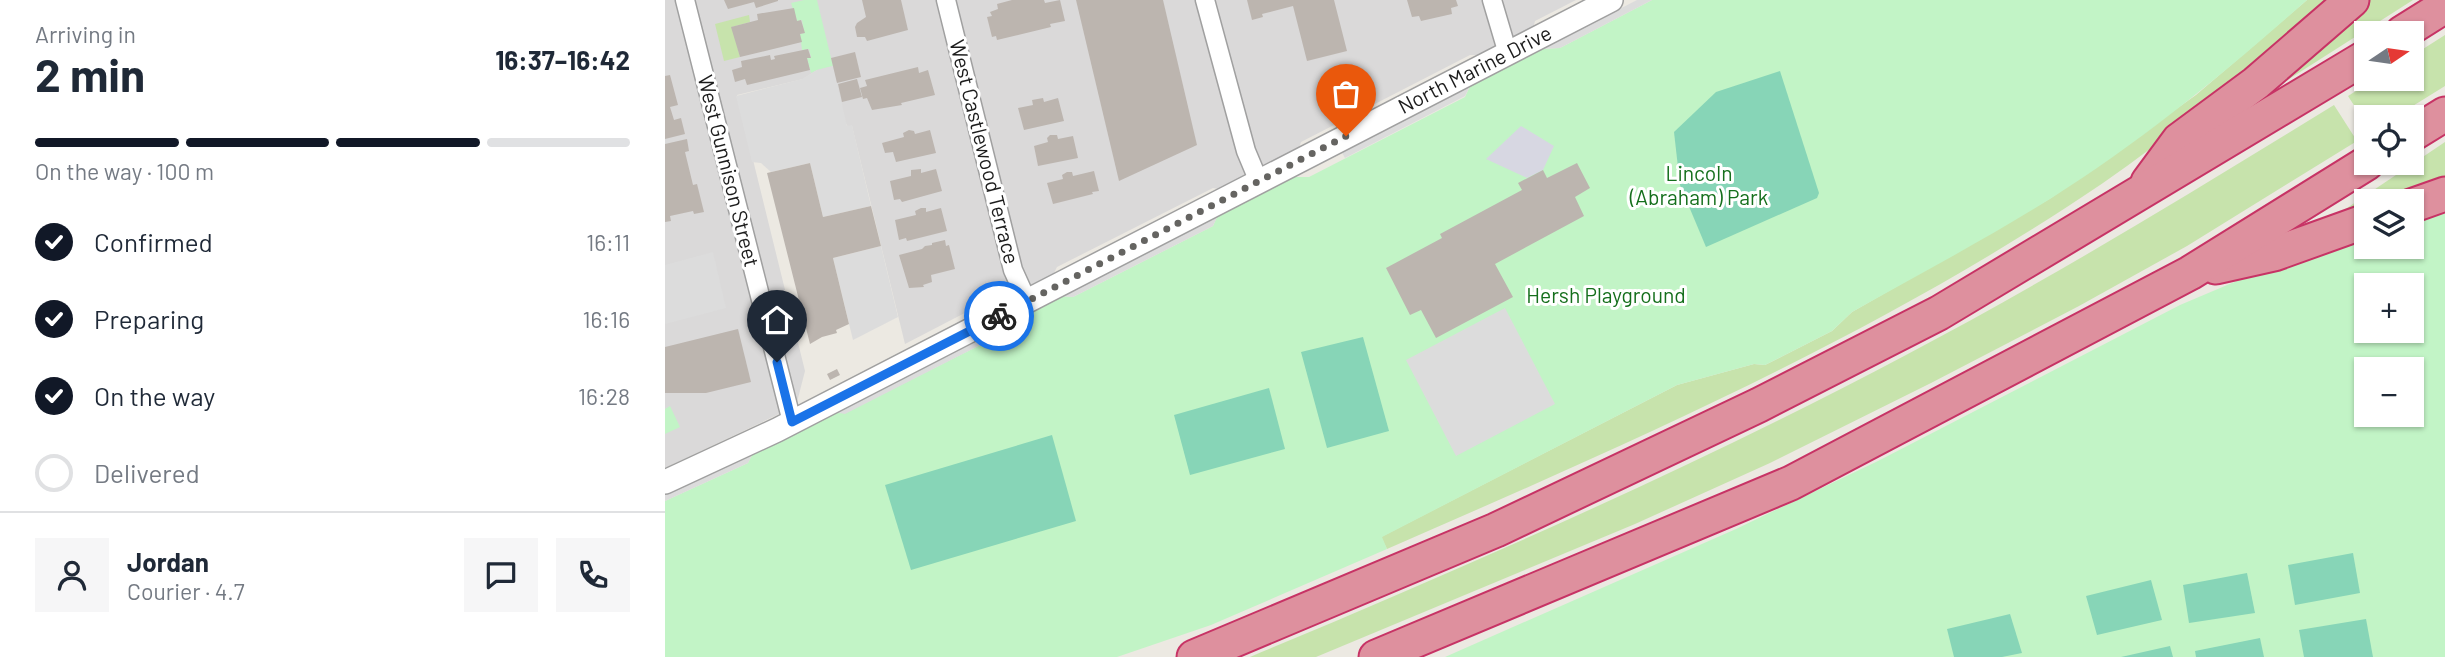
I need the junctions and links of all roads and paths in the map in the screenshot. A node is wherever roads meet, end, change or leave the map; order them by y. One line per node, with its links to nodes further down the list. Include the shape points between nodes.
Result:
1 (685, 0): 21 (street, West Gunnison Street)
2 (946, 0): 20 (street, West Castlewood Terrace, via 1013,270)
3 (1205, 0): 14 (street, via 1246,151)
4 (1492, 0): 9 (street)
5 (1611, 0): 9 (street, North Marine Drive)
6 (2352, 0): 16 (highway, via 2256,83 2179,140)
7 (2445, 6): 8 (highway)
8 (2421, 21)
9 (1508, 54): 14 (street, North Marine Drive)
10 (2354, 64): 16 (highway)
11 (2445, 114): 12 (highway)
12 (2424, 127)
13 (2354, 171): 19 (highway)
14 (1259, 182): 20 (street, North Marine Drive)
15 (2445, 194): 17 (highway)
16 (2138, 195): 23 (highway, via 1939,313 1759,405 1496,530)
17 (2424, 201)
18 (2354, 226): 19 (highway, via 2274,254)
19 (2190, 273): 24 (highway, via 1791,482)
20 (1027, 301): 21 (street, North Marine Drive)
21 (792, 422): 22 (street, North Marine Drive)
22 (665, 482)
23 (1195, 657)
24 (1376, 657)

